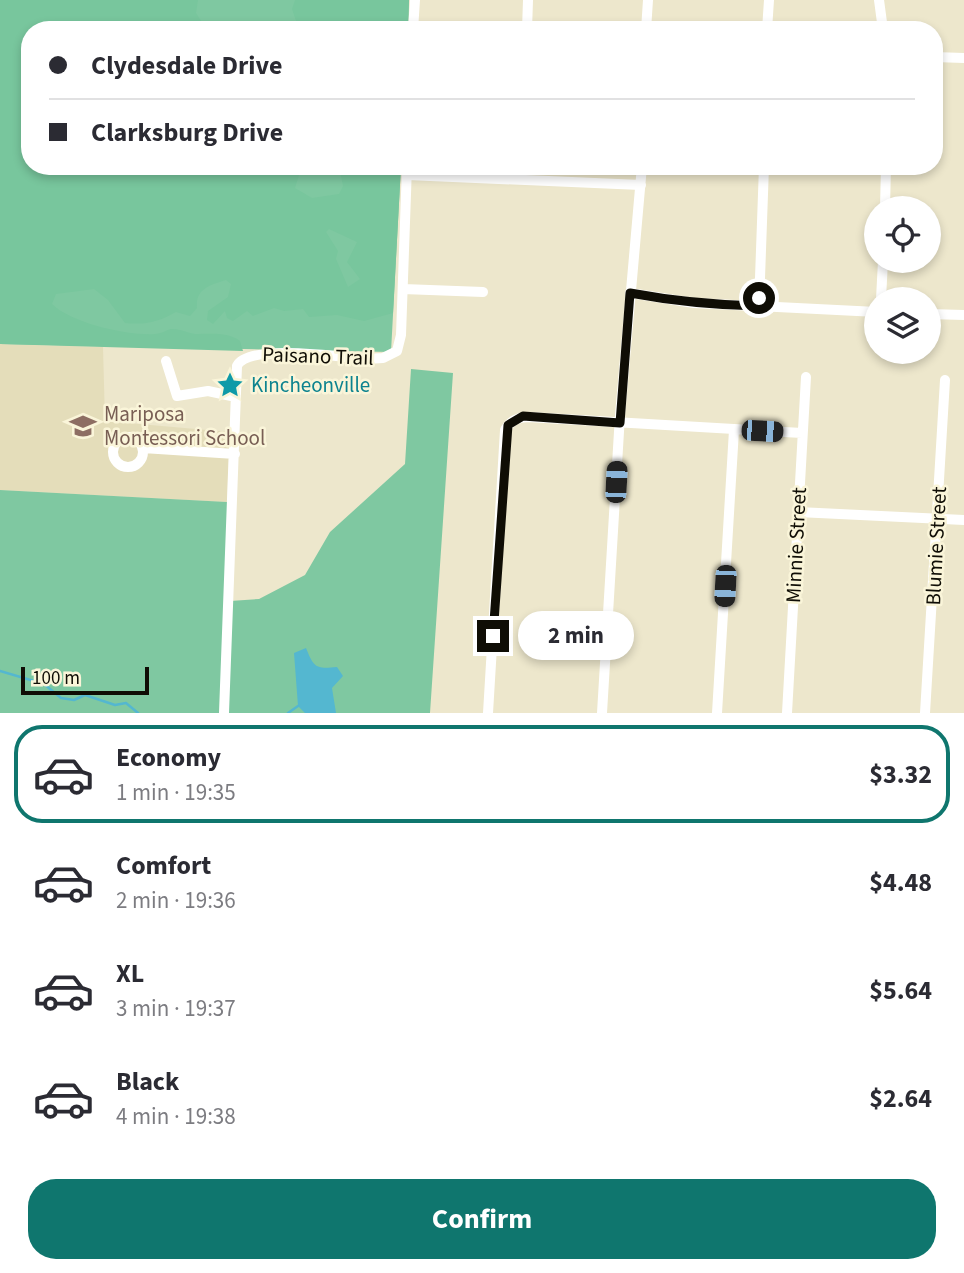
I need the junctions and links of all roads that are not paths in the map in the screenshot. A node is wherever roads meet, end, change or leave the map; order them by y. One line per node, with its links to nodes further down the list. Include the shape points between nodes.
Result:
1 (415, 0): 6 (street)
2 (528, 0): 7 (street)
3 (648, 0): 8 (street)
4 (769, 0): 9 (street)
5 (879, 0): 10 (street)
6 (414, 21)
7 (527, 21)
8 (647, 21)
9 (768, 21)
10 (882, 21)
11 (943, 57): 12 (street)
12 (964, 58)
13 (407, 175): 22 (street, Paisano Trail)
14 (464, 175): 19 (street)
15 (521, 175): 19 (street)
16 (642, 175): 20 (street)
17 (764, 175): 25 (street)
18 (886, 175): 21 (street)
19 (521, 180): 20 (street)
20 (641, 185): 24 (street)
21 (885, 196)
22 (403, 289): 23 (street); 32 (street, Paisano Trail, via 400,345 391,356 252,354 237,366)
23 (483, 292)
24 (630, 293): 25 (street); 33 (street)
25 (758, 306): 26 (street)
26 (864, 311)
27 (941, 314): 28 (street)
28 (964, 315)
29 (166, 361): 32 (street, via 177,396 208,391)
30 (806, 377): 35 (street, Minnie Street)
31 (945, 380): 39 (street, Blumie Street)
32 (236, 397): 37 (street, Paisano Trail)
33 (620, 423): 34 (street); 42 (street, via 523,416 505,430); 43 (street)
34 (734, 430): 35 (street); 44 (street)
35 (802, 433): 38 (street, Minnie Street)
36 (143, 448): 37 (street)
37 (235, 454): 41 (street, Paisano Trail)
38 (798, 512): 39 (street); 45 (street, Minnie Street)
39 (938, 518): 40 (street); 46 (street, Blumie Street)
40 (964, 520)
41 (224, 713)
42 (488, 713)
43 (603, 713)
44 (717, 713)
45 (787, 713)
46 (925, 713)

